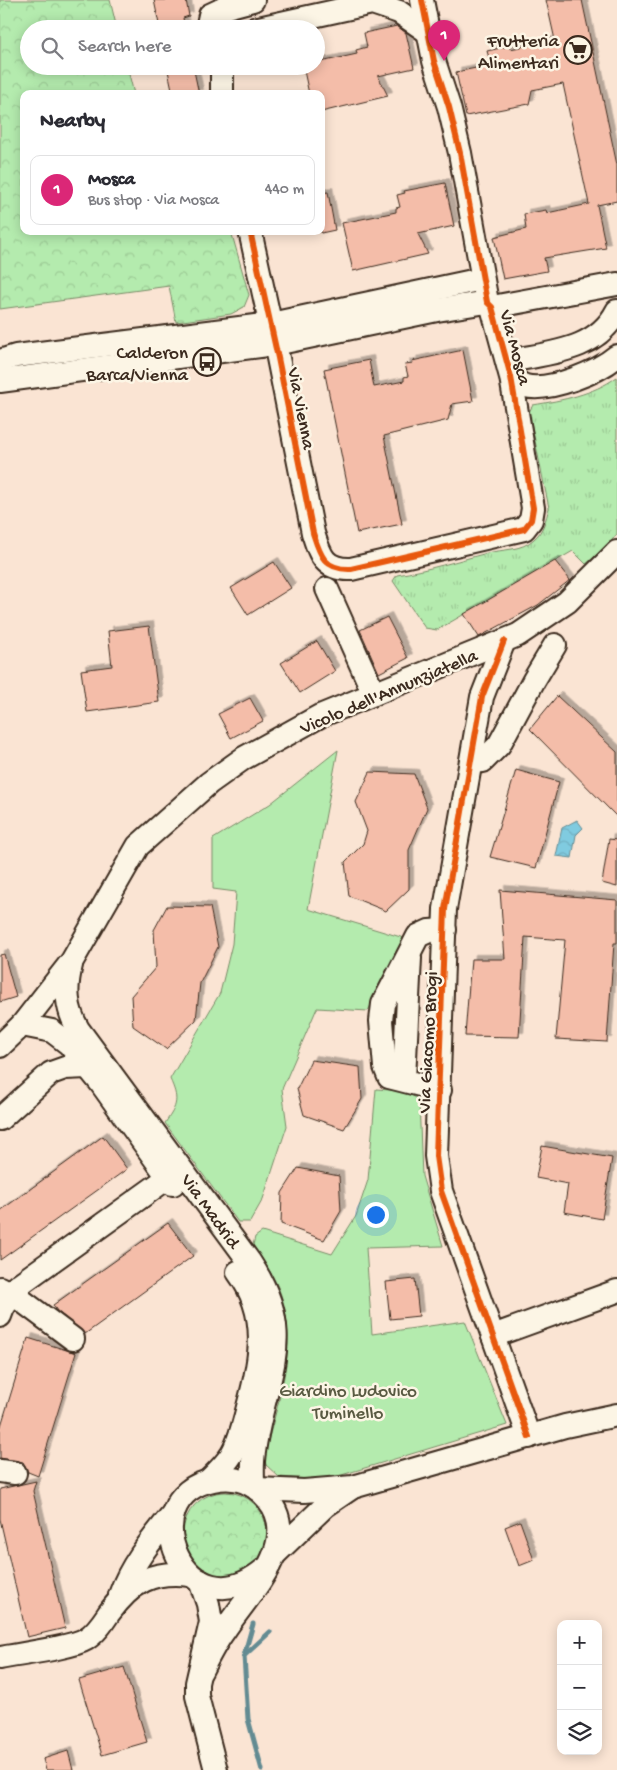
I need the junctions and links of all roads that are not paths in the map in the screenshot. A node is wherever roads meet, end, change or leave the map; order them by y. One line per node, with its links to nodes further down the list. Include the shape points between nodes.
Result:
1 (253, 0): 4 (street, via 210,14)
2 (422, 0): 6 (street, Via Mosca)
3 (364, 2): 5 (street); 6 (street, via 399,12)
4 (208, 20)
5 (291, 20)
6 (428, 32): 10 (street, Via Mosca, via 460,153)
7 (222, 75): 8 (street)
8 (222, 90)
9 (251, 235): 14 (street, Via Vienna)
10 (482, 279): 12 (street, Via Mosca); 14 (street)
11 (617, 284): 12 (street)
12 (490, 305): 14 (street); 17 (street, Via Mosca)
13 (617, 311): 17 (street, via 606,328 587,342)
14 (273, 334): 16 (street, via 16,356); 18 (street); 20 (street, Via Vienna, via 320,556 334,568)
15 (617, 356): 17 (street, via 593,372 548,384 524,386)
16 (0, 361)
17 (516, 368): 20 (street, Via Mosca, via 533,508 524,529)
18 (0, 381)
19 (617, 552): 22 (street, Vicolo dell'Annunziatella, via 567,602)
20 (351, 569)
21 (327, 589): 24 (street)
22 (504, 641): 24 (street, Vicolo dell'Annunziatella); 25 (street, Via Giacomo Brogi, via 482,697)
23 (556, 645): 25 (street, via 499,745 483,761)
24 (374, 694): 27 (street, Vicolo dell'Annunziatella, via 320,716 252,754 178,808 133,853)
25 (472, 762): 26 (street, Via Giacomo Brogi)
26 (445, 930): 31 (street, Via Giacomo Brogi); 31 (street, via 422,932 385,998 382,1010 386,1073 389,1077)
27 (72, 961): 28 (street, Vicolo dell'Annunziatella); 33 (street, Via Madrid, via 66,996 72,1019)
28 (22, 1025): 29 (street, Vicolo dell'Annunziatella); 30 (street, Via Madrid, via 42,1028 61,1037)
29 (0, 1046)
30 (87, 1067): 32 (street, via 51,1073); 33 (street, Via Madrid)
31 (440, 1090): 38 (street, Via Giacomo Brogi, via 436,1149 441,1191)
32 (0, 1119)
33 (146, 1133): 34 (street, Via Madrid)
34 (175, 1173): 35 (street); 42 (street, Via Madrid, via 243,1278 258,1320 260,1358 243,1426 233,1452); 44 (street, Via Madrid, via 255,1270 272,1309 276,1354 255,1444)
35 (6, 1291): 37 (street); 39 (street)
36 (617, 1291): 38 (street)
37 (0, 1316)
38 (493, 1336): 41 (street, Via Giacomo Brogi)
39 (73, 1339)
40 (617, 1415): 41 (street)
41 (529, 1437): 43 (street)
42 (209, 1480): 44 (street, via 228,1478); 45 (street, via 185,1494)
43 (363, 1484): 44 (street, via 304,1491); 46 (street, via 325,1506)
44 (255, 1487): 46 (street, via 268,1500 280,1529)
45 (175, 1510): 47 (street, via 171,1522 172,1547 176,1558); 48 (street, via 147,1546 128,1576)
46 (271, 1561): 47 (street, via 248,1583 236,1586 224,1588); 50 (street, via 223,1631)
47 (195, 1578): 48 (street, via 175,1573 154,1575); 50 (street, via 208,1604 211,1622)
48 (118, 1600): 49 (street, via 100,1626 86,1639)
49 (0, 1658)
50 (201, 1670): 51 (street, via 197,1684 198,1705)
51 (216, 1770)

